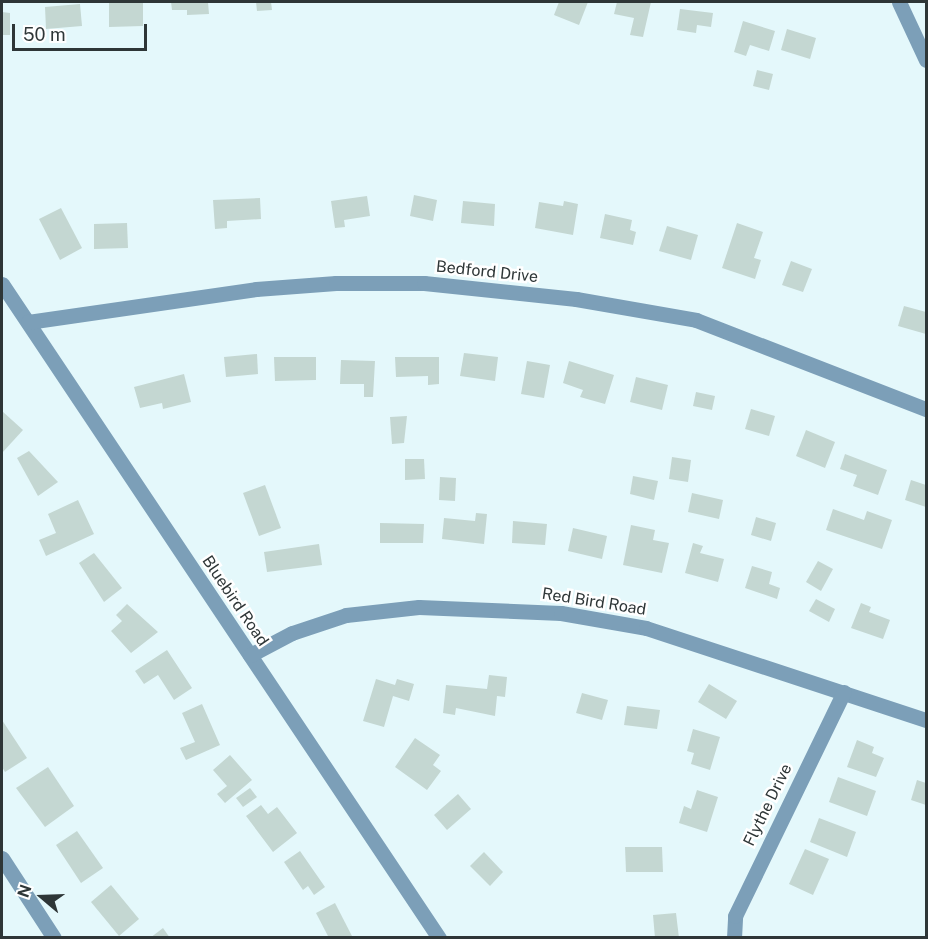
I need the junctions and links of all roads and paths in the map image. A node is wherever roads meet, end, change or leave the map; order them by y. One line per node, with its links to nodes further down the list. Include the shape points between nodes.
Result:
1 (899, 2): 2 (street)
2 (927, 60)
3 (3, 290): 4 (street, Bluebird Road)
4 (28, 322): 5 (street, Bedford Drive, via 256,290 336,283 424,283 576,300 696,320); 6 (street, Bluebird Road)
5 (927, 409)
6 (250, 655): 7 (street, Red Bird Road, via 292,633 346,615 419,607 561,613 646,628); 11 (street, Bluebird Road)
7 (844, 692): 8 (street, Red Bird Road); 12 (street, Flythe Drive, via 735,916)
8 (927, 720)
9 (2, 858): 10 (street)
10 (50, 936)
11 (439, 938)
12 (734, 938)

